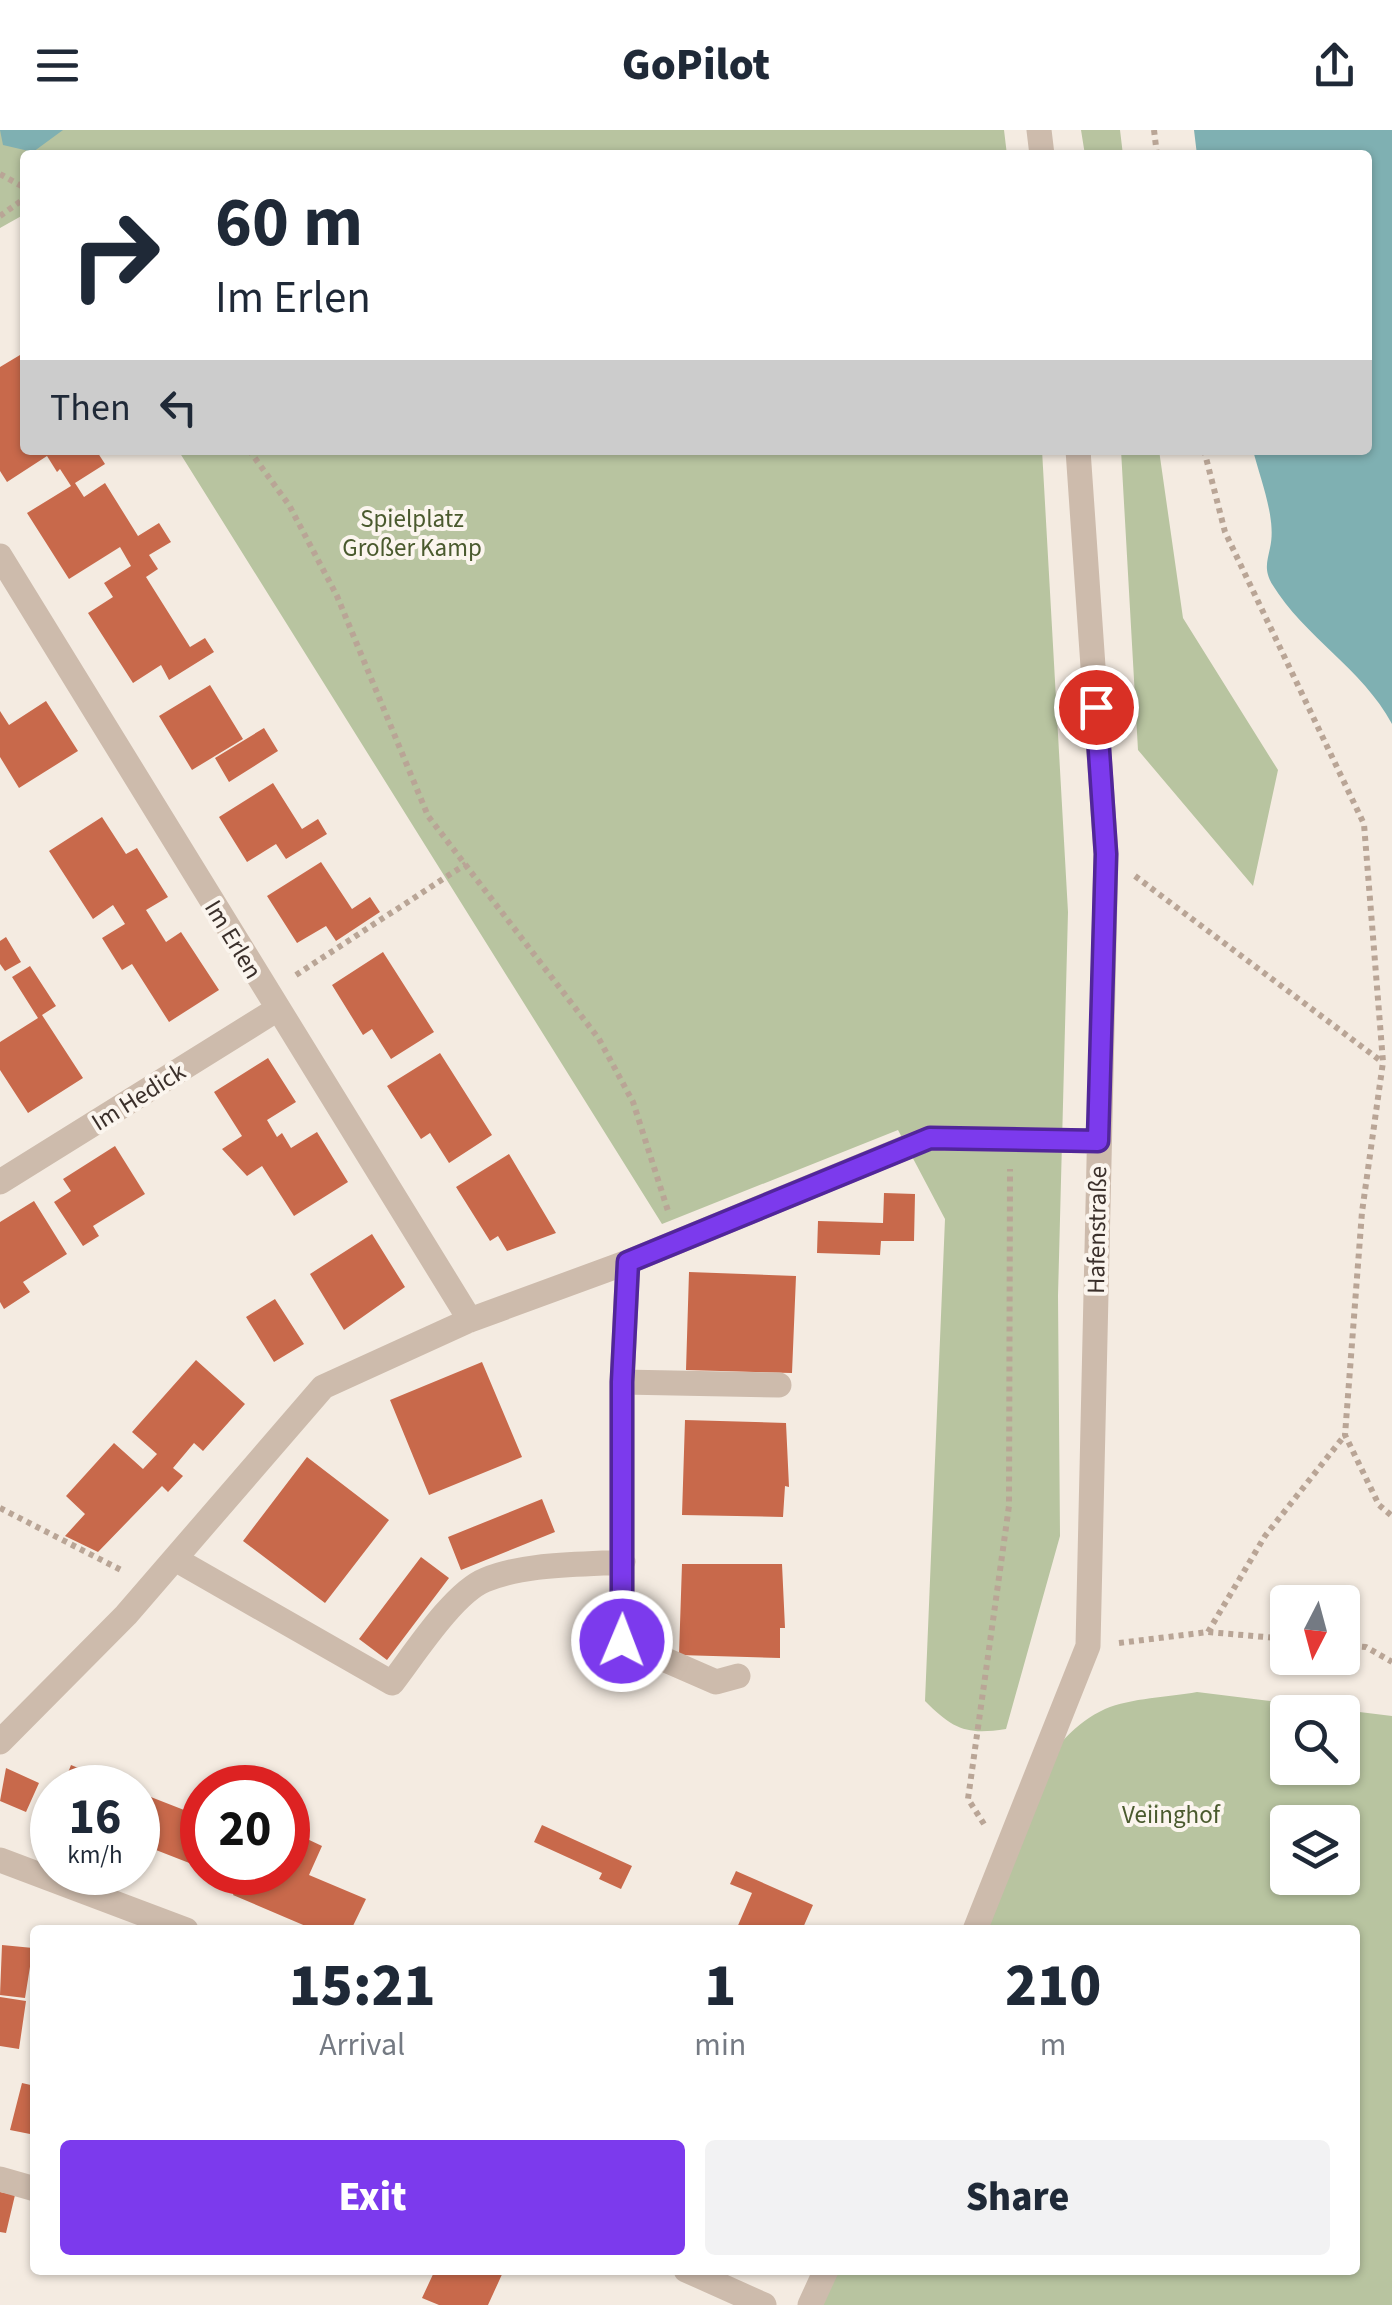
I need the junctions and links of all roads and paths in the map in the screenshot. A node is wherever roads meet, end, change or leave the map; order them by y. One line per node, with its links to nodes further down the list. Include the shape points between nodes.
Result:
1 (253, 455): 6 (path, via 337,596 428,816)
2 (1078, 455): 5 (street, Hafenstraße)
3 (1205, 455): 8 (path, via 1225,532 1364,824)
4 (0, 556): 7 (street, Im Erlen)
5 (1106, 854): 8 (path); 10 (street, Hafenstraße)
6 (466, 864): 7 (path); 12 (path, via 600,1039 632,1102)
7 (272, 1002): 11 (street, Im Hedick); 14 (street, Im Erlen)
8 (1382, 1062): 17 (path, via 1362,1212)
9 (1010, 1138): 10 (street); 12 (street, via 930,1138); 31 (path, via 1009,1506 968,1798)
10 (1098, 1141): 25 (street, Hafenstraße)
11 (0, 1182)
12 (679, 1241): 13 (street)
13 (628, 1262): 14 (street); 15 (street)
14 (470, 1320): 20 (street, via 324,1387)
15 (622, 1382): 16 (street); 21 (street)
16 (778, 1385)
17 (1346, 1435): 19 (path, via 1380,1505); 23 (path, via 1265,1536)
18 (0, 1508): 22 (path)
19 (1392, 1516)
20 (175, 1559): 21 (street, via 392,1684 481,1581 524,1570); 22 (street)
21 (623, 1562): 28 (street, via 622,1641 716,1682)
22 (152, 1586): 29 (street)
23 (1208, 1632): 24 (path); 25 (path)
24 (1270, 1638)
25 (1088, 1646): 31 (street, Hafenstraße)
26 (1360, 1646): 27 (path)
27 (1392, 1662)
28 (738, 1676)
29 (0, 1742)
30 (0, 1860): 32 (street)
31 (1006, 1860): 33 (street, Hafenstraße)
32 (173, 1925)
33 (976, 1925)
34 (0, 2179): 35 (street)
35 (30, 2188)
36 (697, 2275): 38 (street)
37 (824, 2275): 39 (street)
38 (764, 2305)
39 (810, 2305)

